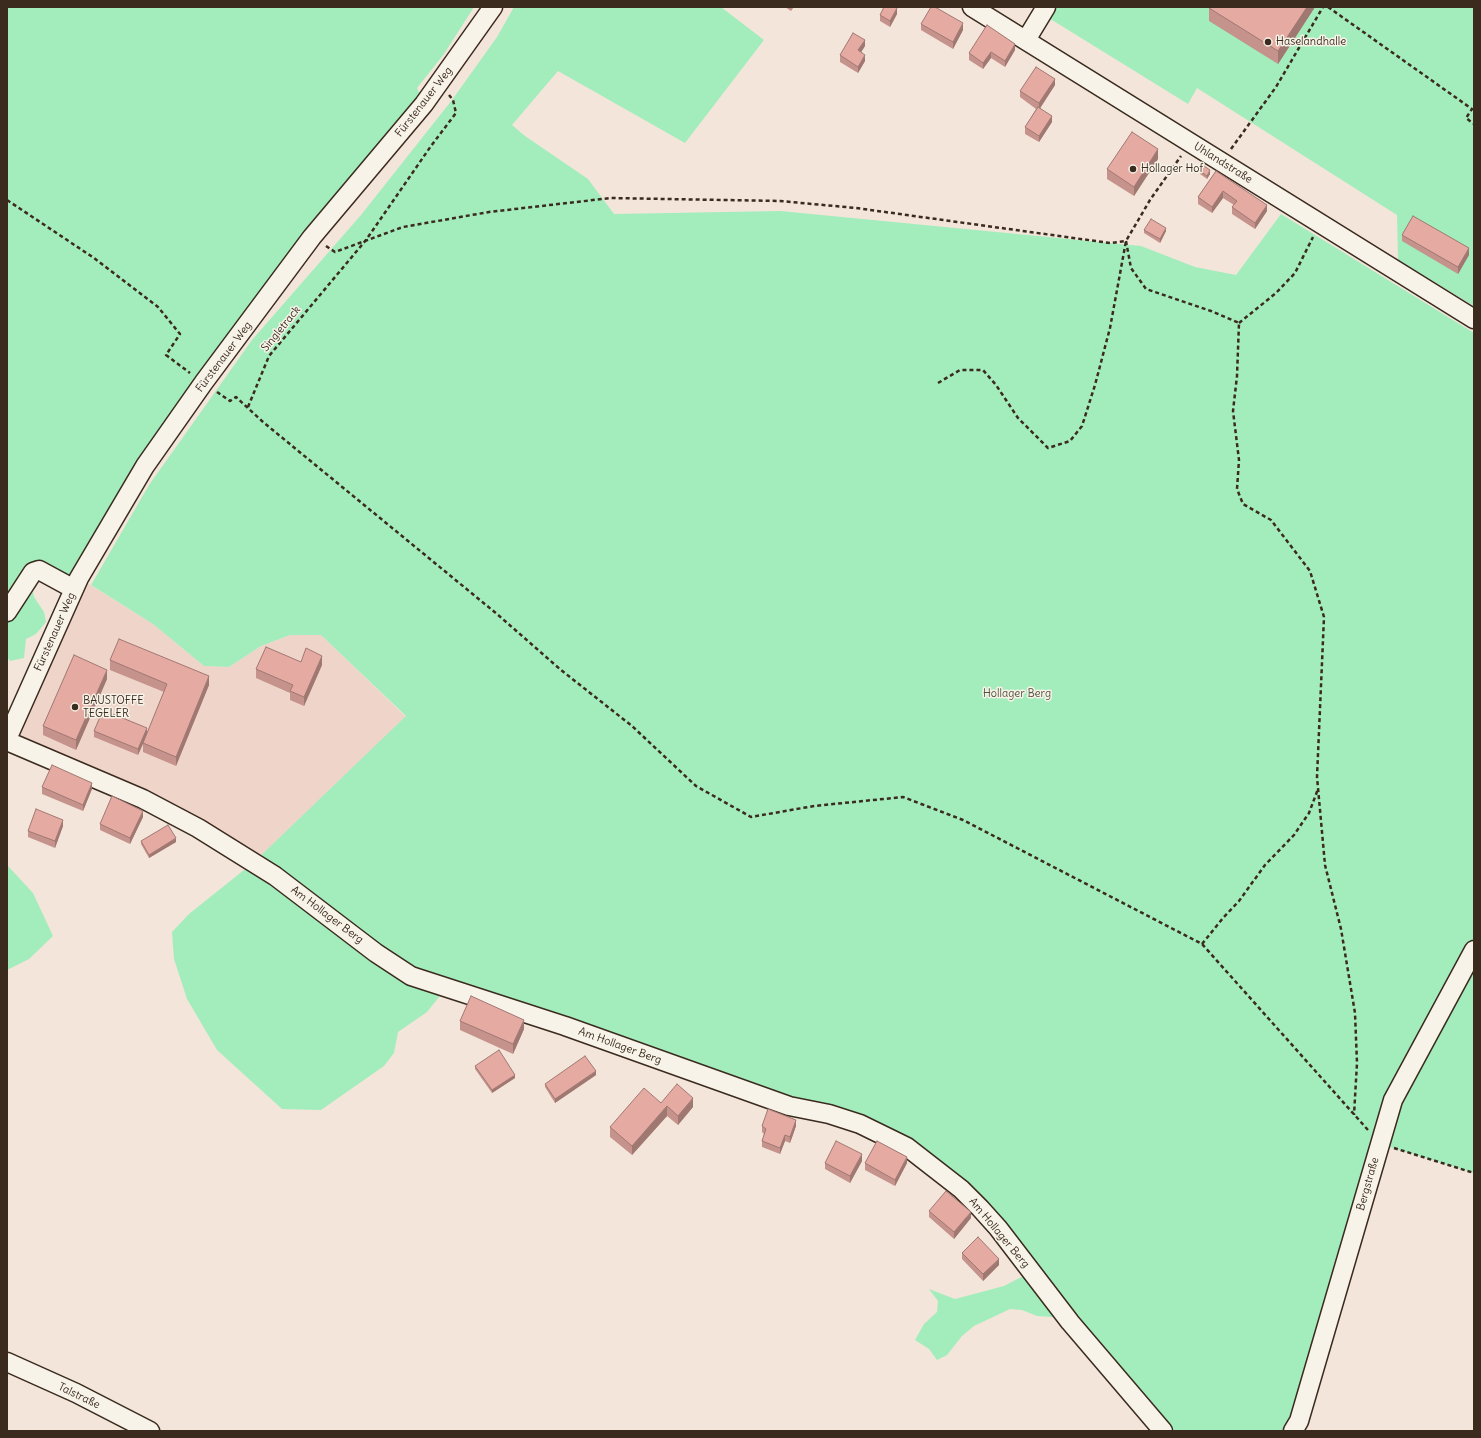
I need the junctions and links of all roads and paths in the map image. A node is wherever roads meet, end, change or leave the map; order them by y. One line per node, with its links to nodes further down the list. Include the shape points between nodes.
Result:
1 (493, 7): 7 (street, Fürstenauer Weg)
2 (972, 7): 6 (street, Uhlandstraße)
3 (1046, 7): 6 (street)
4 (1323, 7): 10 (path, via 1276,87)
5 (1328, 7): 8 (path, via 1472,109 1466,118)
6 (1026, 40): 9 (street, Uhlandstraße)
7 (441, 83): 13 (street, Fürstenauer Weg); 14 (path, Singletrack, via 453,100 456,114)
8 (1474, 124)
9 (1190, 142): 10 (street, Uhlandstraße); 15 (path, via 1150,200)
10 (1222, 162): 12 (street, Uhlandstraße)
11 (7, 200): 18 (path, via 94,258 158,307 180,334 166,355)
12 (1321, 224): 16 (street, Uhlandstraße); 17 (path, via 1295,273 1276,293)
13 (312, 237): 14 (path, via 335,252); 22 (street, Fürstenauer Weg, via 145,466)
14 (366, 240): 15 (path, via 403,227 481,213 610,198 780,201 856,208 1110,243); 21 (path, Singletrack, via 269,356)
15 (1126, 241): 17 (path, via 1131,268 1146,289); 19 (path, via 1110,328 1095,385 1082,426 1070,441 1048,448 1018,418 983,370 960,370)
16 (1474, 319)
17 (1239, 323): 25 (path, via 1238,376 1233,411 1239,460 1237,489 1243,504 1271,520 1310,571 1324,617)
18 (186, 369)
19 (938, 383)
20 (217, 392): 21 (path, via 230,401 236,397)
21 (248, 407): 26 (path, via 561,670 632,726 696,786 752,817 814,806 903,797 963,820)
22 (74, 589): 23 (street, via 39,570 22,586); 24 (street, Fürstenauer Weg)
23 (7, 612)
24 (7, 740): 32 (street, Am Hollager Berg, via 143,799 198,828 275,876 376,953 411,976 565,1026 789,1106 829,1114 860,1124 907,1147 956,1185 980,1208 1070,1322)
25 (1318, 789): 26 (path, via 1309,813 1294,835 1265,865 1239,901); 26 (path, via 1325,865 1341,929 1354,1013 1357,1063 1354,1115)
26 (1202, 944)
27 (1474, 950): 28 (street, Bergstraße, via 1393,1100)
28 (1380, 1143): 29 (path); 33 (street, Bergstraße, via 1299,1421)
29 (1474, 1173)
30 (7, 1362): 31 (street, Talstraße, via 76,1393)
31 (150, 1431)
32 (1163, 1431)
33 (1293, 1431)

